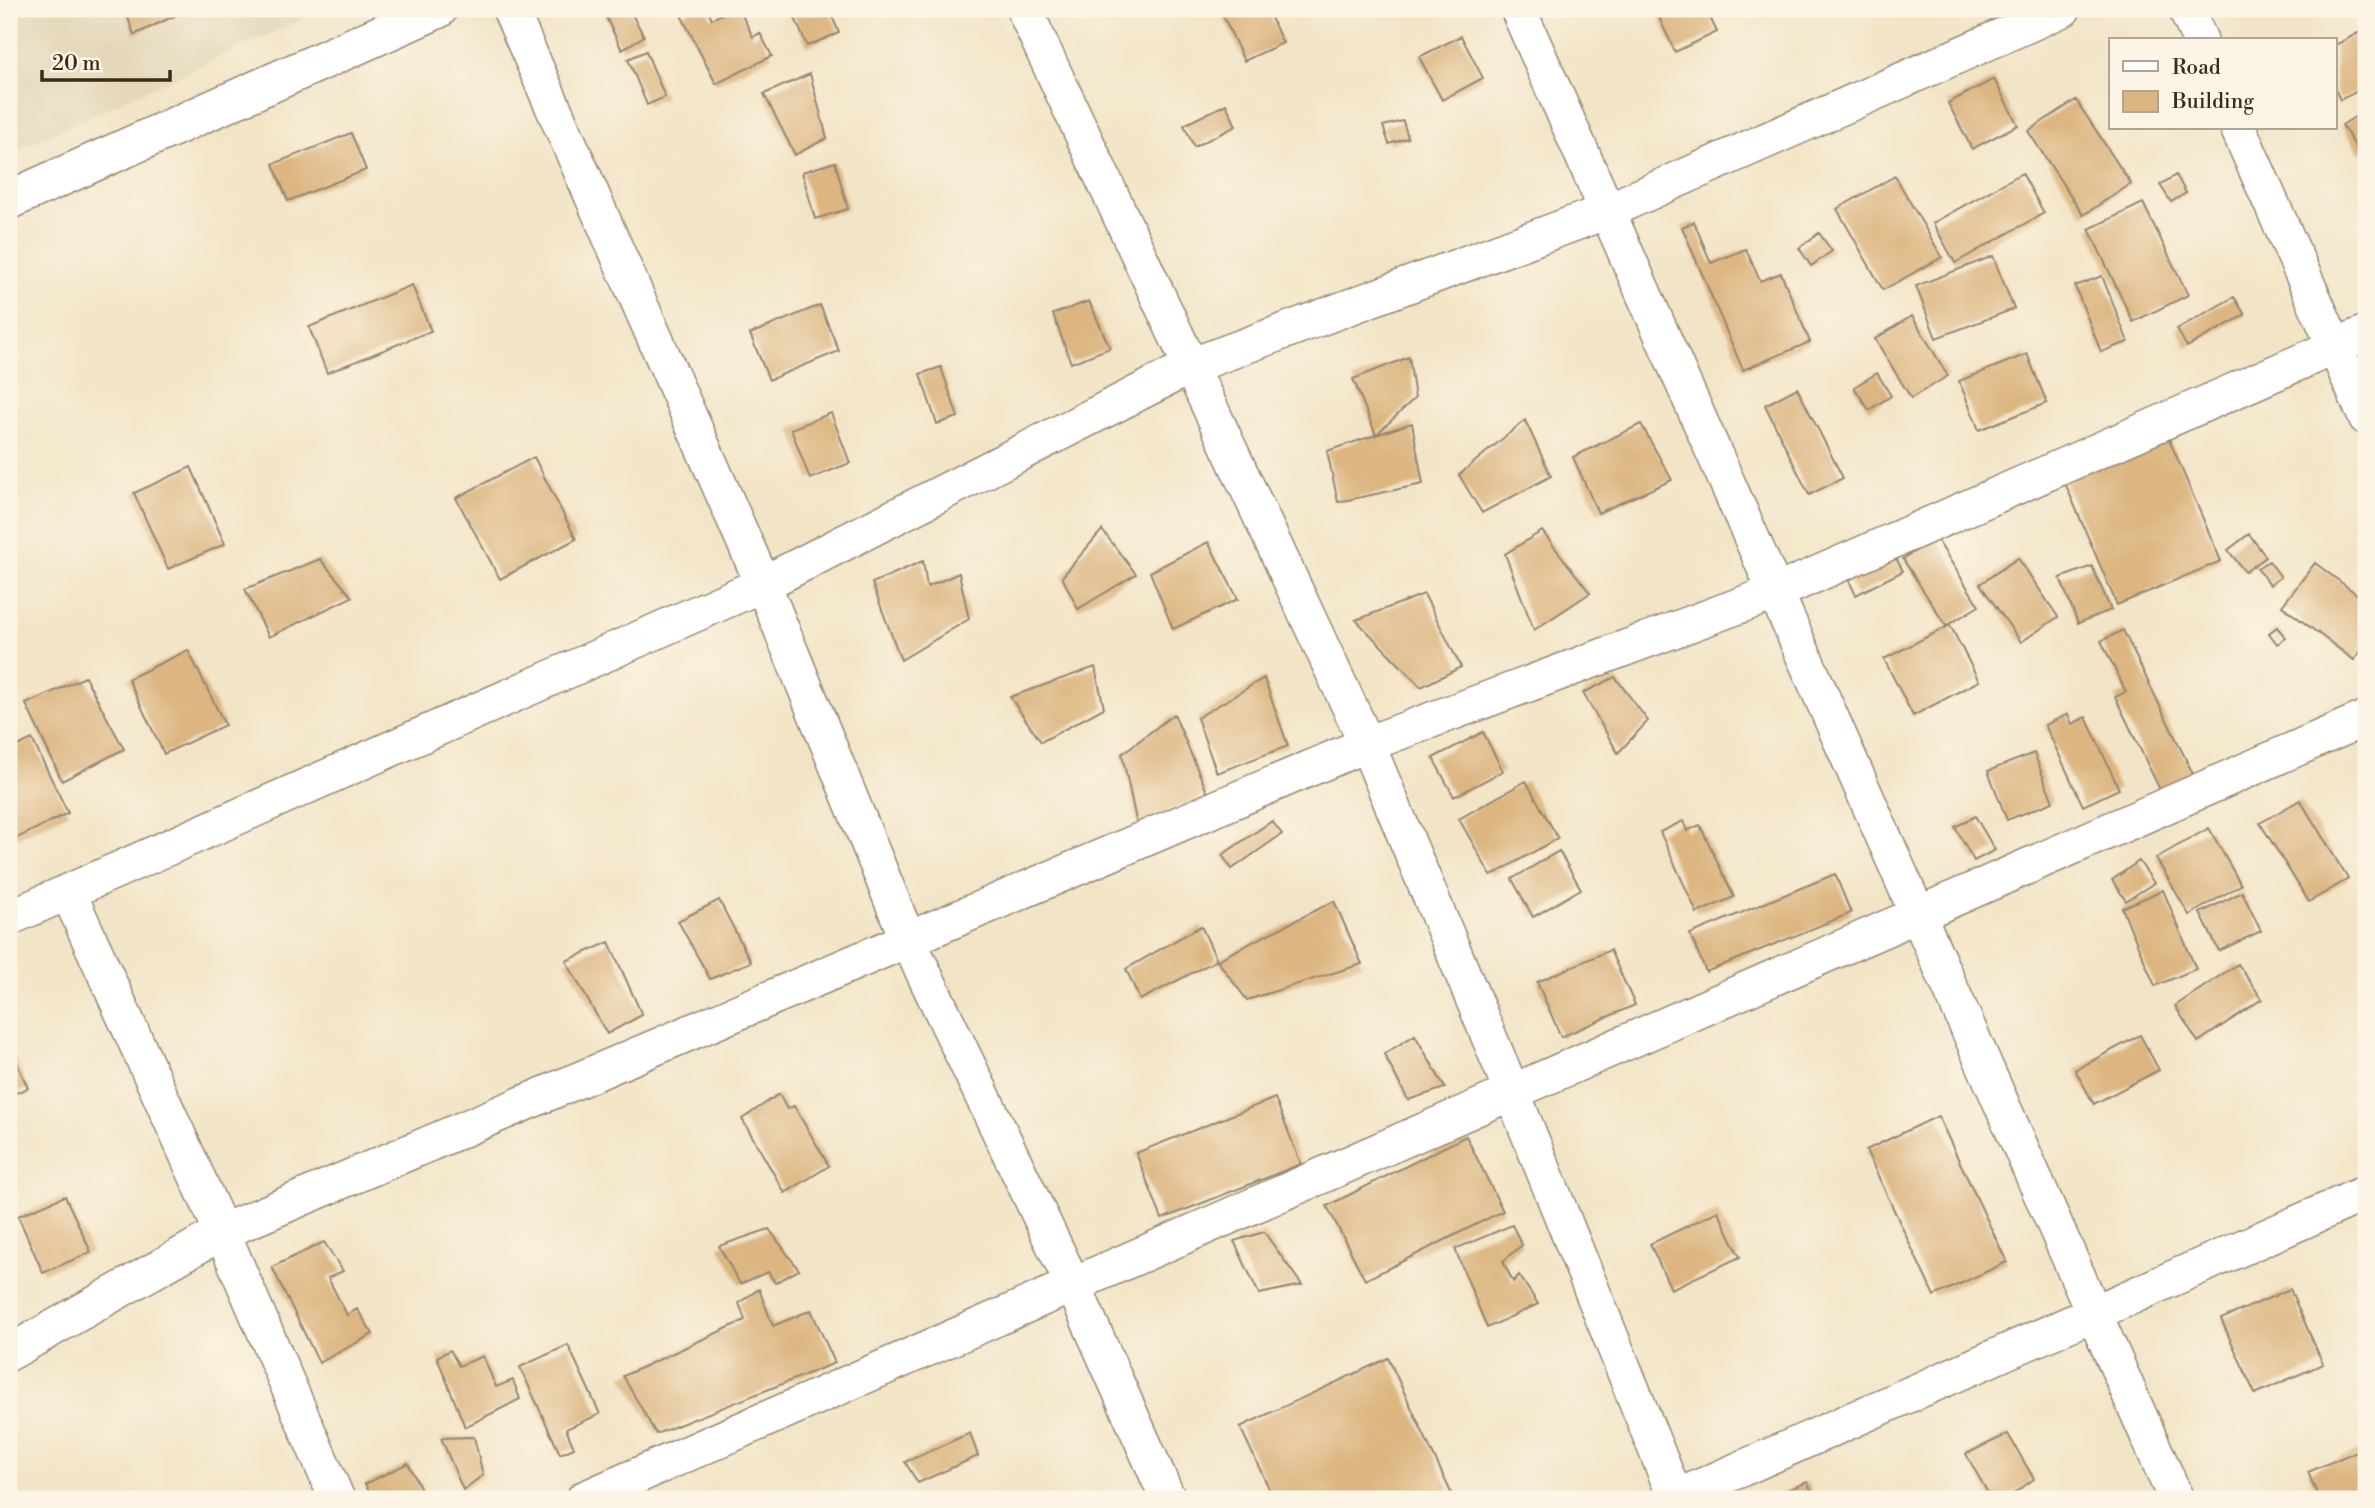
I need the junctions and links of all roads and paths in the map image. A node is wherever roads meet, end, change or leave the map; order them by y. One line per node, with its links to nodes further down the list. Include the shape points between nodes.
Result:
1 (438, 9): 9 (street)
2 (510, 9): 14 (street)
3 (1024, 9): 12 (street)
4 (1518, 9): 10 (street)
5 (2063, 9): 10 (street)
6 (2186, 9): 7 (street)
7 (2199, 38)
8 (2239, 130): 11 (street)
9 (9, 200)
10 (1607, 211): 12 (street); 15 (street)
11 (2351, 340): 13 (street); 15 (street)
12 (1191, 366): 14 (street); 17 (street)
13 (2366, 417)
14 (763, 584): 18 (street); 21 (street)
15 (1776, 592): 17 (street); 19 (street)
16 (2366, 718): 19 (street)
17 (1367, 744): 21 (street); 22 (street)
18 (68, 892): 20 (street); 24 (street)
19 (1917, 914): 22 (street); 26 (street)
20 (9, 918)
21 (908, 940): 24 (street); 25 (street)
22 (1512, 1092): 25 (street); 31 (street)
23 (2366, 1193): 26 (street)
24 (222, 1231): 27 (street); 28 (street)
25 (1073, 1285): 29 (street); 30 (street)
26 (2094, 1314): 31 (street); 32 (street)
27 (9, 1353)
28 (337, 1499)
29 (584, 1499)
30 (1168, 1499)
31 (1675, 1499)
32 (2176, 1499)

